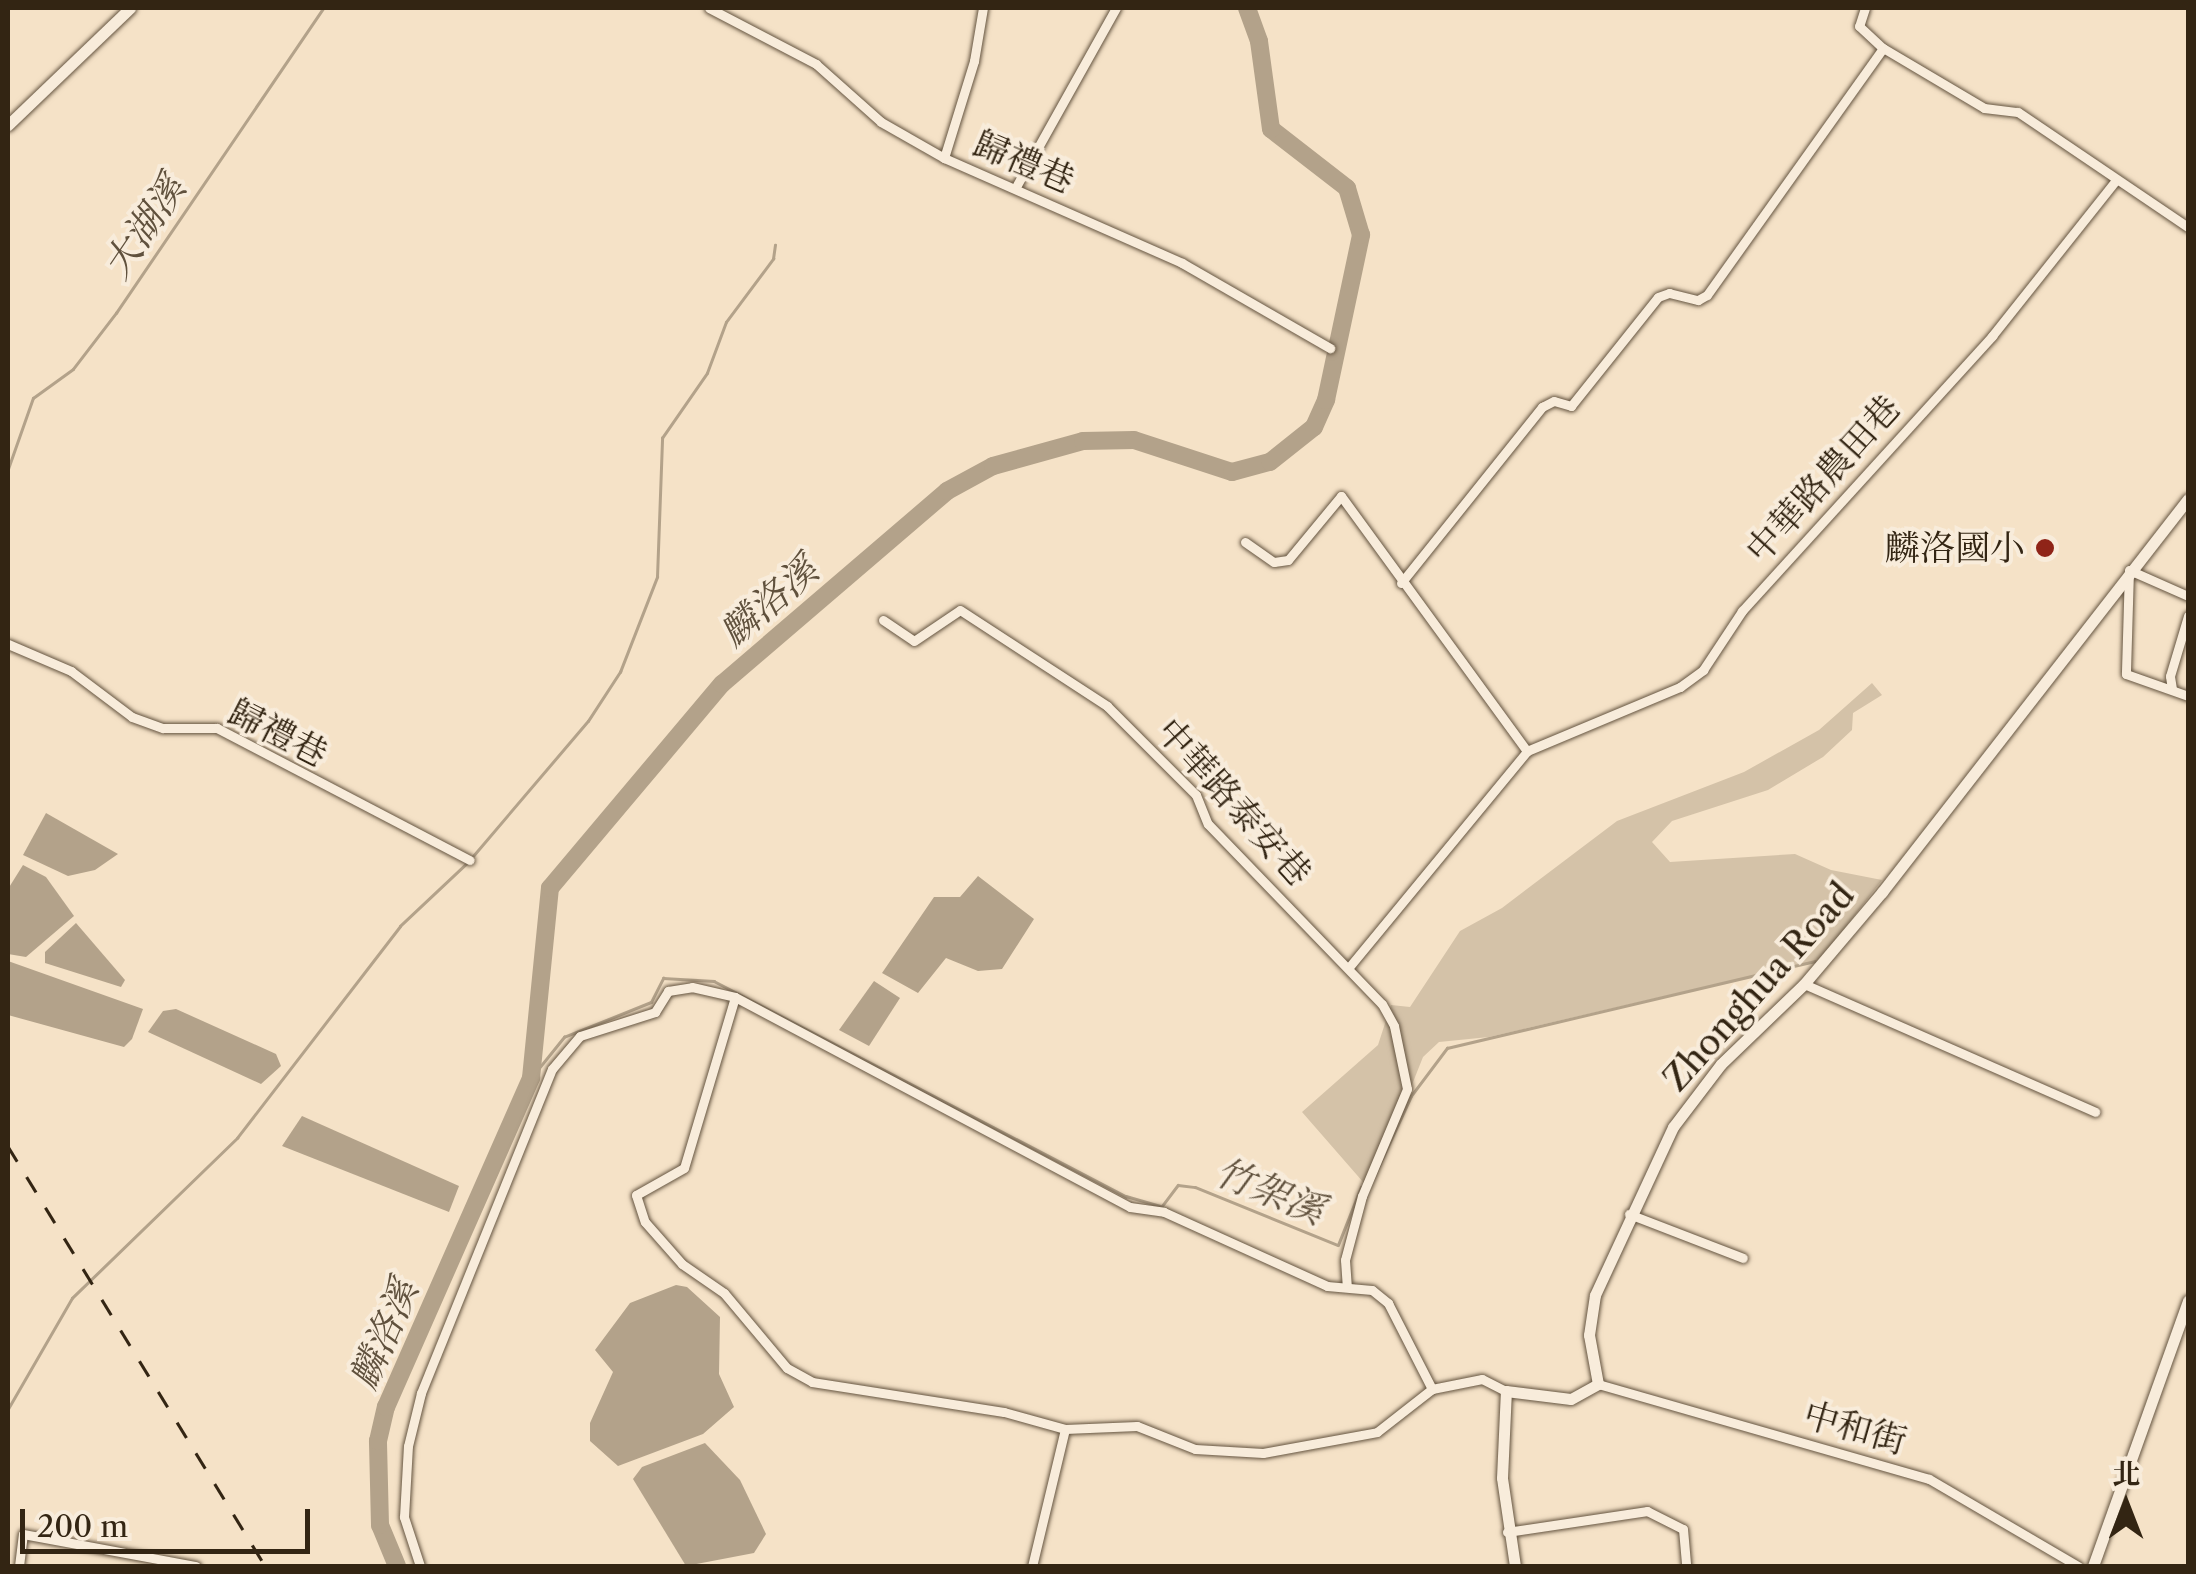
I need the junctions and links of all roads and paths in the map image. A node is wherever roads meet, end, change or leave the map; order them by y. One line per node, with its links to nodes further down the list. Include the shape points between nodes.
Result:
1 (130, 8): 7 (street)
2 (709, 8): 8 (street, 歸禮巷, via 816,64 881,122)
3 (983, 8): 8 (street)
4 (1116, 8): 10 (street)
5 (1865, 8): 6 (street, via 1860,26)
6 (1884, 48): 9 (street, via 1984,108 2018,112); 16 (street, via 1707,295 1658,297 1571,406 1542,407)
7 (8, 125)
8 (944, 158): 10 (street, 歸禮巷)
9 (2116, 180): 11 (street); 23 (street, 中華路農田巷, via 1992,336 1742,611 1703,670 1680,687)
10 (1017, 186): 12 (street, 歸禮巷, via 1182,263)
11 (2188, 227)
12 (1330, 348)
13 (2188, 499): 15 (street, Zhonghua Road)
14 (1245, 542): 16 (street, via 1274,562 1288,560 1341,496)
15 (2129, 570): 17 (street); 21 (street, via 2126,674); 26 (street, Zhonghua Road)
16 (1401, 583): 23 (street)
17 (2188, 596)
18 (2188, 616): 21 (street)
19 (883, 620): 25 (street, 中華路泰安巷, via 914,641 960,610 1108,706 1196,796 1208,824)
20 (8, 644): 24 (street, 歸禮巷, via 71,671 132,718 163,728 216,728)
21 (2172, 689): 22 (street)
22 (2188, 696)
23 (1527, 751): 25 (street, 中華路農田巷)
24 (470, 860)
25 (1350, 966): 31 (street, 中華路泰安巷, via 1394,1026 1407,1082 1366,1187 1345,1260)
26 (1804, 984): 28 (street); 29 (street, Zhonghua Road, via 1697,1092 1651,1164)
27 (735, 997): 31 (street, via 1130,1208 1164,1212 1327,1286); 36 (street, via 684,1168 636,1195 645,1222 682,1264 724,1293 787,1368 812,1382 1004,1412); 40 (street, via 692,987 668,991 656,1012 580,1036 552,1069 421,1393 408,1446 404,1517)
28 (2094, 1112)
29 (1629, 1214): 30 (street); 33 (street, Zhonghua Road, via 1591,1312)
30 (1743, 1258)
31 (1347, 1286): 34 (street, via 1372,1290 1388,1303)
32 (2188, 1300): 45 (street)
33 (1598, 1384): 35 (street, via 1571,1399); 44 (street, 中和街, via 1929,1479)
34 (1432, 1390): 35 (street, via 1482,1380); 36 (street, via 1377,1432 1278,1451 1195,1449 1137,1426)
35 (1506, 1391): 37 (street)
36 (1066, 1429): 41 (street)
37 (1507, 1532): 42 (street); 43 (street, via 1647,1511 1683,1529)
38 (19, 1566): 39 (street, via 23,1534)
39 (196, 1566)
40 (420, 1566)
41 (1032, 1566)
42 (1515, 1566)
43 (1686, 1566)
44 (2078, 1566)
45 (2093, 1566)

